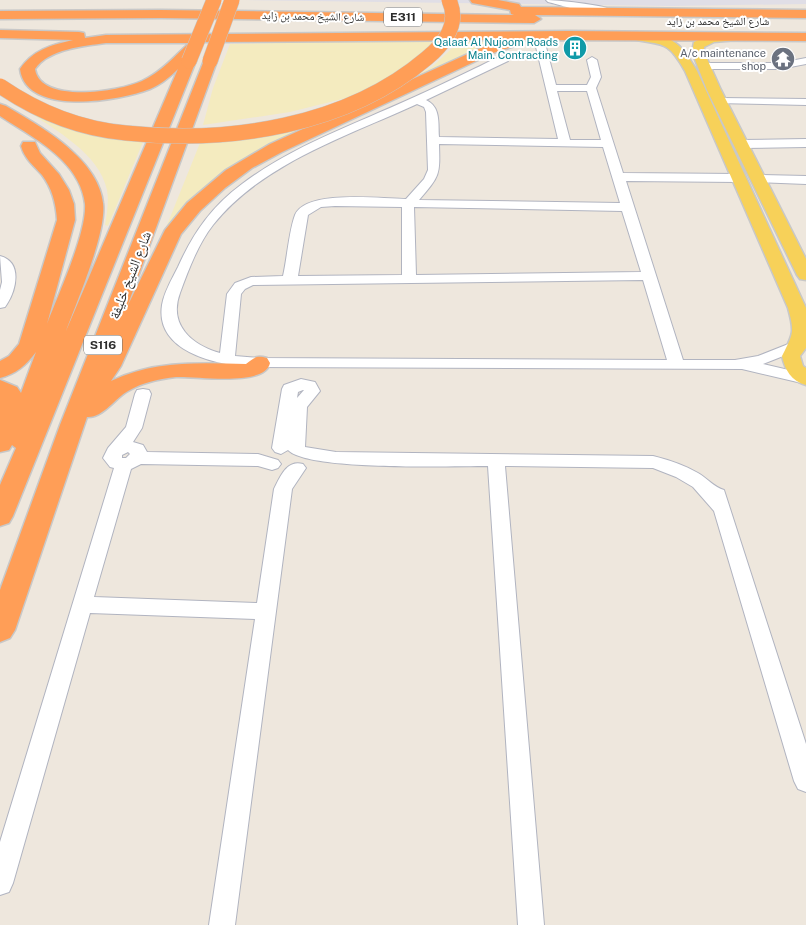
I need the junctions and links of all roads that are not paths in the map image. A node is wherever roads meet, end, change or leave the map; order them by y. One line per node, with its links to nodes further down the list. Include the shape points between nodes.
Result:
1 (214, 0): 26 (highway, S116, bridge)
2 (232, 0): 26 (highway, S116, bridge)
3 (449, 0): 31 (highway, bridge, via 454,18 448,35 440,47 414,70 388,87 354,102 281,125 201,134 114,132 50,115)
4 (477, 0): 9 (highway)
5 (515, 0): 13 (highway)
6 (266, 2): 7 (highway); 8 (highway); 10 (highway)
7 (309, 3)
8 (0, 6)
9 (551, 6): 10 (highway); 11 (street); 13 (highway)
10 (429, 8): 15 (highway)
11 (721, 12): 12 (highway); 13 (highway)
12 (806, 12)
13 (590, 13)
14 (0, 15): 15 (highway, شارع الشيخ محمد بن زايد / E311)
15 (240, 15): 16 (highway, شارع الشيخ محمد بن زايد / E311)
16 (806, 21)
17 (0, 25): 18 (highway, شارع الشيخ محمد بن زايد / E311)
18 (806, 30)
19 (0, 34): 24 (highway)
20 (568, 35): 21 (highway); 24 (highway); 67 (highway, via 517,42 488,50 276,148 223,179 194,204 172,234 110,366)
21 (628, 36): 22 (highway); 30 (main road, via 658,39 674,45)
22 (732, 36): 23 (highway); 30 (main road, via 698,45)
23 (806, 37)
24 (149, 38): 26 (highway, via 92,40 54,50 32,64 29,79 38,88 57,94 82,97 109,95 146,84)
25 (541, 47): 32 (street)
26 (193, 57): 67 (highway, شارع الشيخ خليفة / S116); 71 (highway, شارع الشيخ خليفة / S116)
27 (504, 59): 35 (street)
28 (592, 60): 33 (street, via 596,77)
29 (805, 63): 30 (street)
30 (697, 69): 34 (main road); 46 (main road)
31 (0, 86)
32 (551, 88): 33 (street); 40 (street)
33 (591, 88): 42 (street)
34 (717, 96): 36 (street); 43 (main road)
35 (417, 100): 39 (street, via 432,110); 60 (street, via 274,167 229,200 203,229 170,302 170,320 188,344)
36 (806, 102)
37 (0, 109): 58 (highway, via 66,156 84,176 94,200 89,237)
38 (0, 124): 44 (highway)
39 (434, 140): 40 (street); 49 (street, via 433,174)
40 (565, 143): 42 (street)
41 (806, 143): 43 (street)
42 (609, 144): 45 (street)
43 (740, 144): 47 (main road)
44 (29, 146): 58 (highway, via 60,172 74,198 75,222 57,303); 64 (highway, via 33,156 60,188 66,220 30,346 17,361)
45 (619, 177): 46 (street); 50 (street)
46 (738, 178): 59 (main road, via 798,308)
47 (758, 179): 48 (street); 52 (main road, via 785,236)
48 (806, 180)
49 (410, 203): 50 (street); 55 (street); 56 (street, via 327,202 308,208 302,215)
50 (628, 207): 54 (street)
51 (0, 260): 57 (street, via 10,277 9,287)
52 (802, 260): 53 (main road)
53 (806, 275)
54 (649, 276): 55 (street); 62 (street)
55 (408, 278): 56 (street)
56 (290, 279): 60 (street, via 251,281 236,290)
57 (0, 304)
58 (60, 316): 71 (highway, via 23,422 22,439)
59 (801, 344): 63 (street, via 762,360); 65 (main road, via 792,351 791,362)
60 (227, 360): 61 (street)
61 (268, 363): 62 (street); 69 (highway, via 252,370 167,371 142,376 110,392); 73 (street, via 293,386 305,384 312,391 299,410)
62 (676, 364): 63 (street)
63 (735, 365): 65 (street)
64 (0, 371)
65 (806, 379)
66 (0, 387): 70 (highway, via 9,392 12,401)
67 (84, 394): 69 (highway, شارع الشيخ خليفة / S116)
68 (143, 394): 72 (street)
69 (72, 425): 80 (highway, شارع الشيخ خليفة / S116)
70 (0, 444)
71 (27, 455): 77 (highway, شارع الشيخ خليفة / S116)
72 (129, 455): 75 (street, via 262,461); 78 (street)
73 (295, 456): 74 (street); 75 (street, via 282,470); 75 (street, via 273,453 270,460); 76 (street, via 290,476)
74 (496, 461): 81 (street, via 642,461 664,465 694,478 710,491 720,506); 84 (street)
75 (273, 465): 76 (street)
76 (282, 489): 79 (street)
77 (0, 516)
78 (83, 605): 79 (street); 82 (street)
79 (266, 611): 83 (street)
80 (0, 630)
81 (806, 781)
82 (0, 883)
83 (222, 925)
84 (532, 925)

